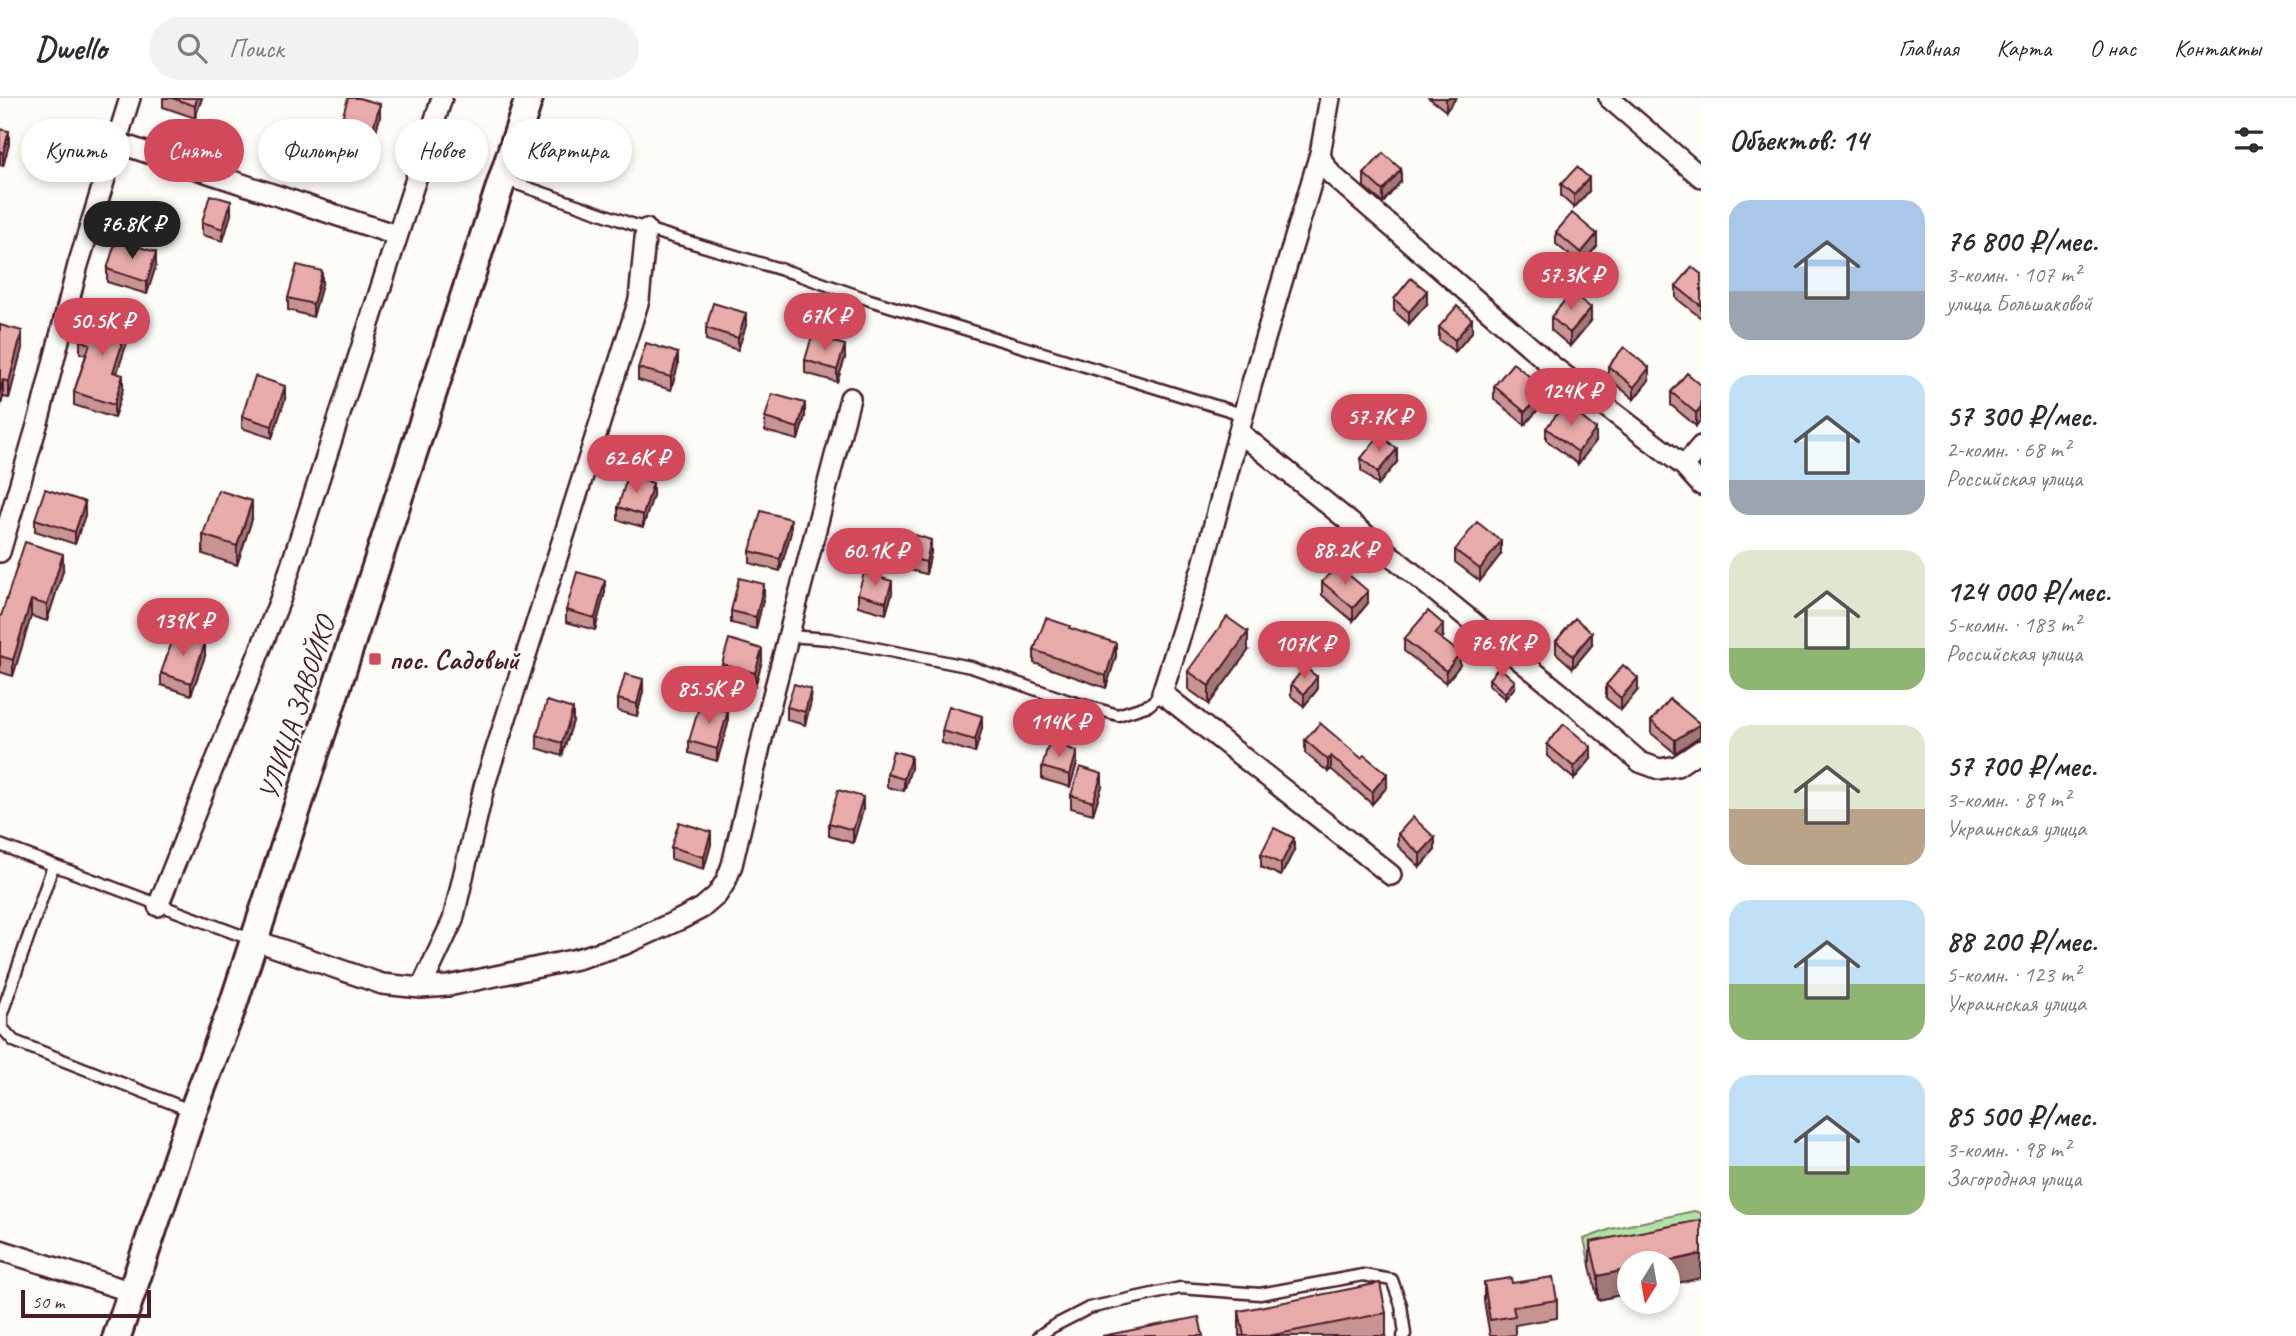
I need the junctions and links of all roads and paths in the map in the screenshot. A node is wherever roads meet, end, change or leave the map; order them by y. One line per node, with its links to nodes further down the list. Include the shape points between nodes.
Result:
1 (130, 98): 6 (street)
2 (442, 98): 15 (street)
3 (529, 98): 7 (main road, УЛИЦА ЗАВОЙКО)
4 (1330, 98): 9 (street)
5 (1609, 98): 10 (street)
6 (123, 119)
7 (522, 119)
8 (130, 147): 15 (street)
9 (1321, 150): 17 (street); 19 (street, via 1331,174 1512,332)
10 (1701, 177)
11 (103, 182): 21 (street)
12 (502, 182): 29 (main road, УЛИЦА ЗАВОЙКО)
13 (512, 182): 14 (lane)
14 (646, 229): 17 (lane, via 1235,412); 30 (street, via 639,300 484,787 453,920)
15 (396, 235): 28 (street, via 280,600)
16 (850, 398): 22 (street)
17 (1240, 428): 23 (street, via 1203,565); 24 (street, via 1640,762 1659,769 1677,766)
18 (1701, 446): 19 (street)
19 (1684, 466): 20 (street)
20 (1701, 485)
21 (0, 552)
22 (789, 636): 23 (lane, via 829,639 971,667 1118,715 1149,705); 30 (street, via 732,865 717,895 702,908 623,945 486,979)
23 (1161, 693): 27 (street)
24 (1701, 750)
25 (0, 845): 26 (lane)
26 (53, 866): 28 (lane); 31 (lane, via 2,1013 2,1028 14,1041)
27 (1391, 875)
28 (158, 906): 29 (lane)
29 (254, 940): 30 (street, via 383,985); 31 (main road, УЛИЦА ЗАВОЙКО)
30 (421, 988)
31 (193, 1111): 33 (main road, УЛИЦА ЗАВОЙКО)
32 (0, 1250): 33 (street)
33 (132, 1292): 34 (main road, УЛИЦА ЗАВОЙКО)
34 (117, 1336)
35 (1039, 1336): 36 (lane, via 1089,1308 1180,1288 1260,1294 1363,1275 1392,1280 1401,1305)
36 (1403, 1336)

